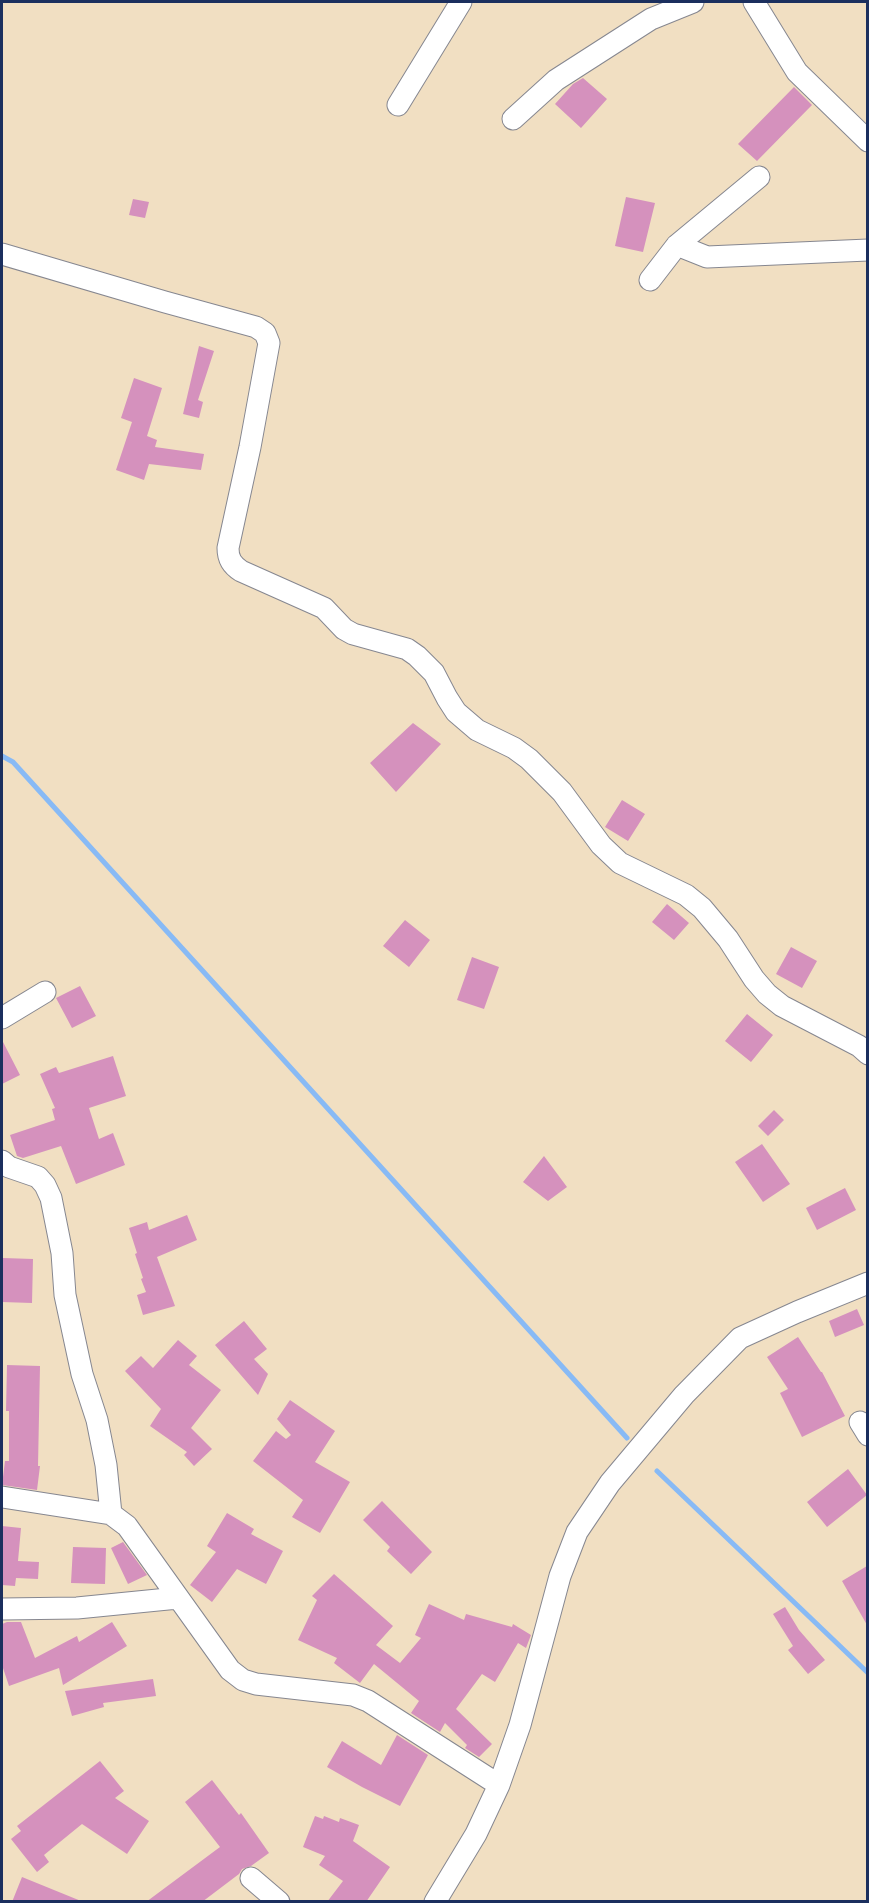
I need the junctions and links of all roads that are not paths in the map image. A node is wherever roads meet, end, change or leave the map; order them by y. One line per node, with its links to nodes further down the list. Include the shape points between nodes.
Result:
1 (461, 2): 4 (street)
2 (693, 2): 5 (street, via 651,20 556,80)
3 (754, 2): 6 (street, via 796,72)
4 (399, 105)
5 (513, 119)
6 (867, 141)
7 (759, 177): 8 (street)
8 (677, 245): 9 (street, via 707,257); 11 (street)
9 (867, 250)
10 (2, 254): 14 (street, via 264,331 269,343 266,362 228,548 233,565 324,608 353,634 407,649 417,656 434,673 456,712 477,730 529,759 562,792 601,845 620,863 686,895 702,909 767,994 782,1006 860,1046)
11 (650, 280)
12 (45, 992): 13 (street)
13 (2, 1018)
14 (867, 1054)
15 (2, 1161): 18 (street, via 38,1177 51,1198 62,1253 64,1295 97,1420)
16 (867, 1283): 21 (street, via 740,1338 684,1395 610,1483 577,1532 560,1575 520,1725)
17 (2, 1497): 18 (street)
18 (111, 1514): 19 (street, via 127,1526)
19 (178, 1598): 20 (street, via 77,1608); 21 (street, via 230,1670 243,1680 353,1695 368,1701)
20 (2, 1609)
21 (499, 1785): 24 (street, via 476,1834)
22 (251, 1878): 23 (street)
23 (279, 1902)
24 (435, 1902)

